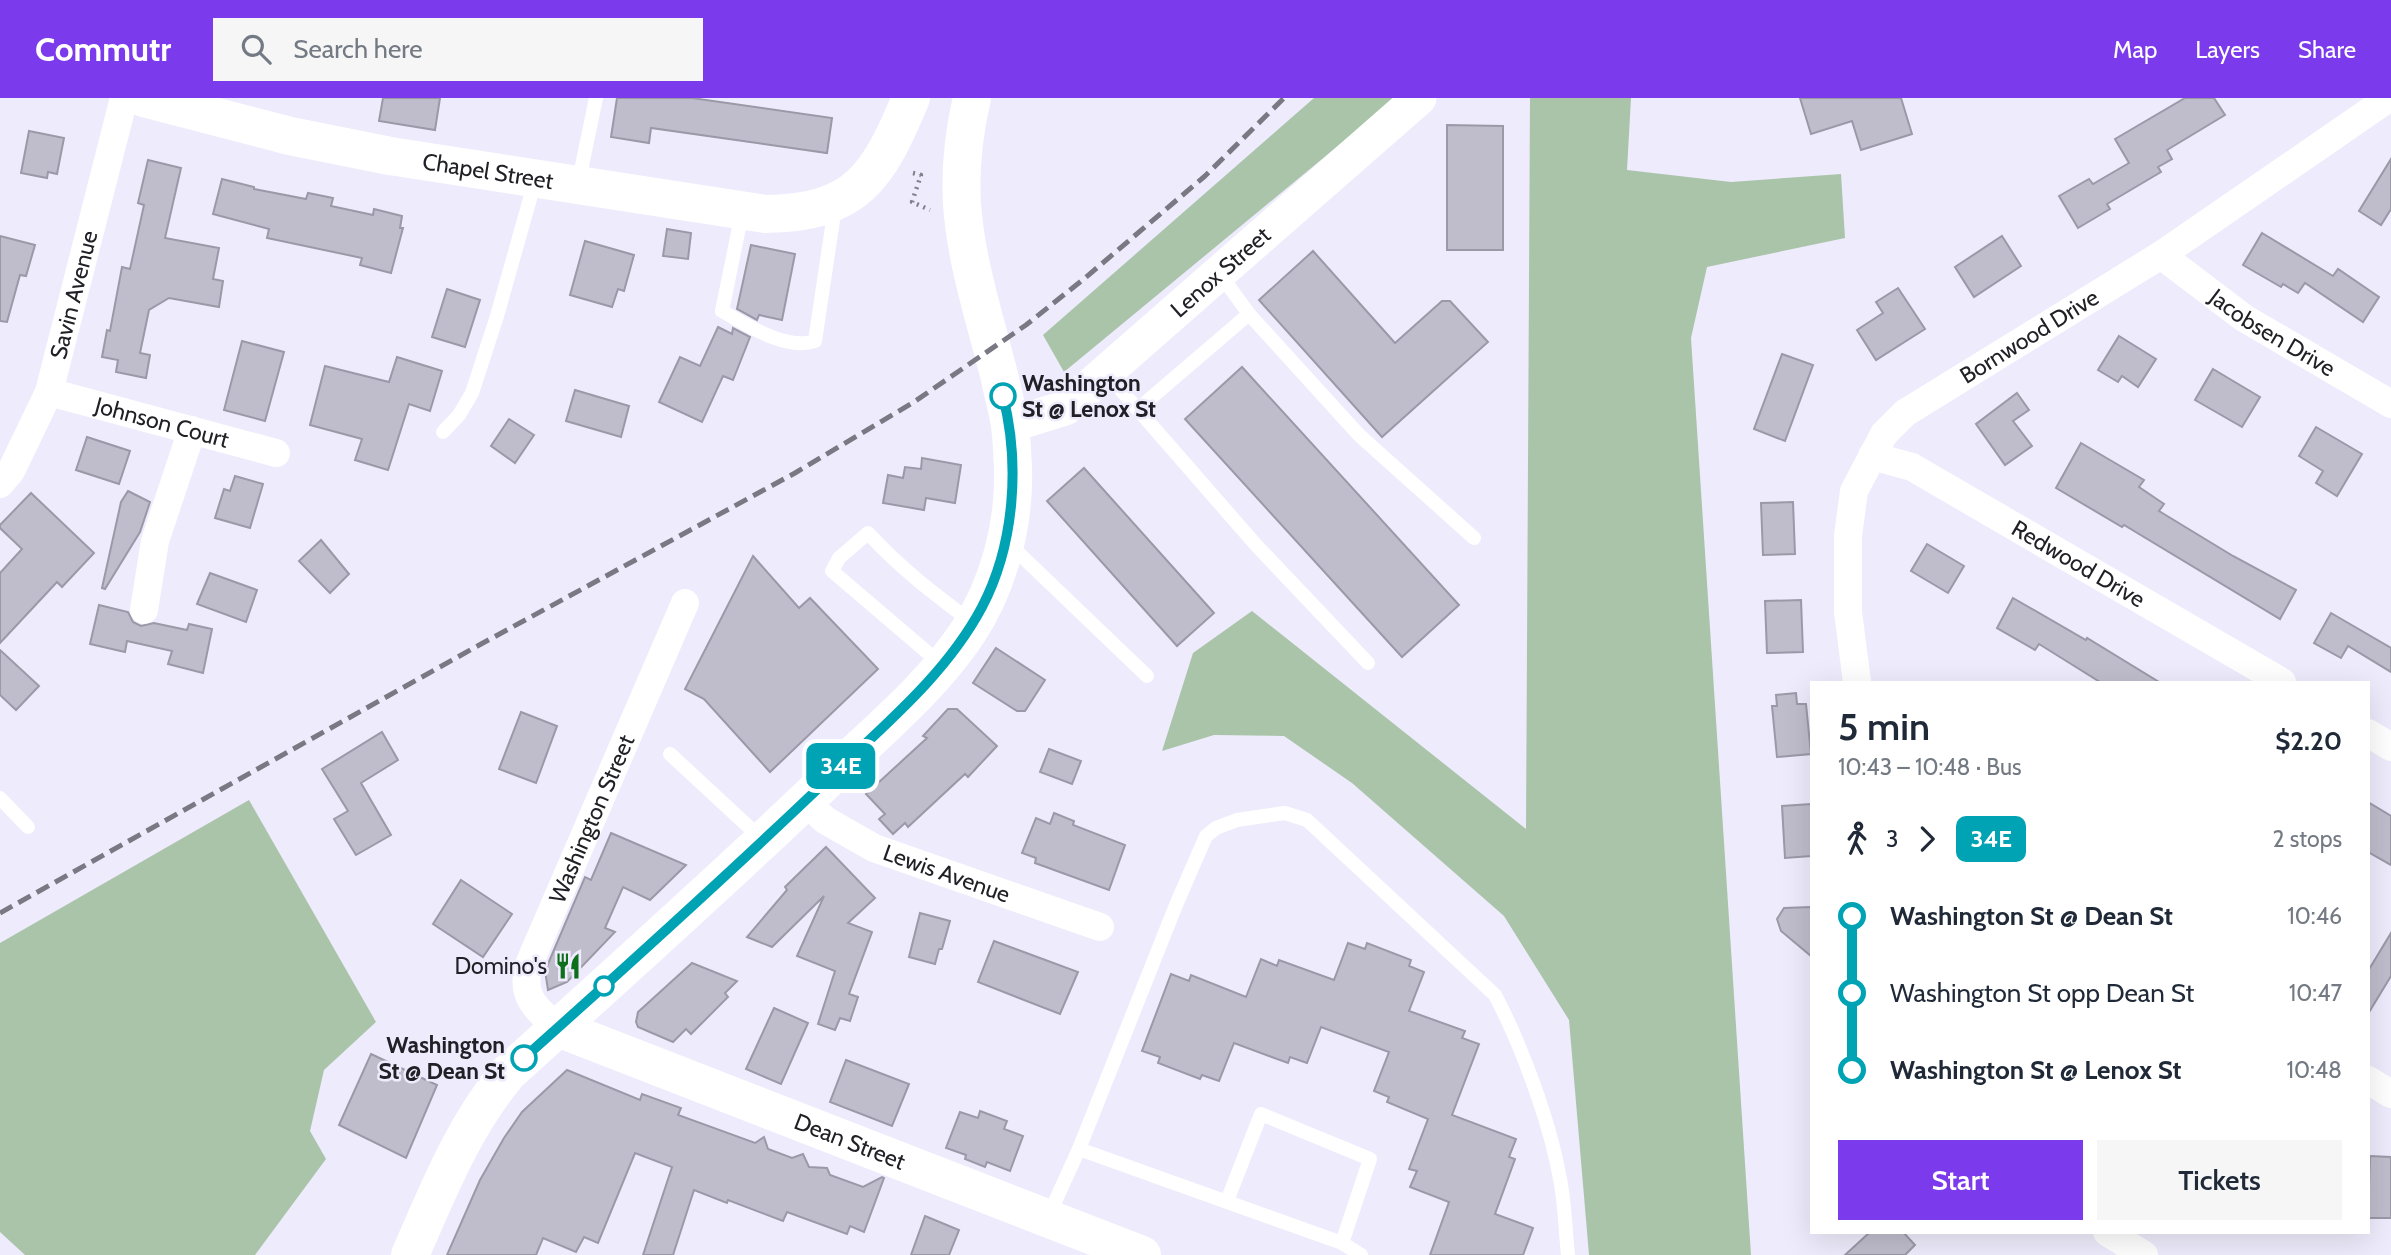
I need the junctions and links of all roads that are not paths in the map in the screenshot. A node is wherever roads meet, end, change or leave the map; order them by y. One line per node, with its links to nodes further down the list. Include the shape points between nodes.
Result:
1 (124, 98): 16 (street, Savin Avenue)
2 (144, 98): 8 (main road, Chapel Street, via 289,136)
3 (596, 98): 9 (lane)
4 (911, 98): 10 (main road, via 872,172)
5 (972, 98): 19 (main road, via 961,175 962,207)
6 (1419, 98): 13 (street, Lenox Street)
7 (2389, 98): 12 (street, Bornwood Drive)
8 (535, 180): 9 (main road, Chapel Street); 21 (lane, via 476,381 459,415)
9 (577, 186): 11 (main road, Chapel Street)
10 (836, 203): 11 (main road, Chapel Street, via 792,214); 11 (lane, via 815,341 803,345 760,333 722,311)
11 (743, 212)
12 (2161, 255): 17 (street, Jacobsen Drive, via 2244,318); 23 (street, Bornwood Drive, via 1905,413 1884,434)
13 (1220, 274): 14 (lane); 15 (street, Lenox Street)
14 (1249, 314): 18 (lane); 25 (lane, via 1359,435)
15 (1106, 373): 18 (lane); 19 (street, Lenox Street, via 1065,408)
16 (48, 392): 20 (street, Johnson Court); 24 (street, Savin Avenue, via 11,471)
17 (2391, 404)
18 (1138, 409): 30 (lane, via 1256,545)
19 (1010, 425): 26 (main road, via 1012,506)
20 (192, 430): 22 (street, Johnson Court); 28 (street, via 155,541)
21 (443, 432)
22 (276, 453)
23 (1872, 456): 33 (street, Bornwood Drive, via 1854,491 1848,536 1847,612); 34 (street, Redwood Drive, via 1912,467)
24 (0, 484)
25 (1474, 538)
26 (1004, 540): 29 (main road, via 993,581); 32 (lane)
27 (685, 603): 43 (street, Washington Street, via 529,964 527,993)
28 (144, 610)
29 (973, 622): 31 (main road); 31 (lane, via 932,593 869,533 839,558 832,570)
30 (1368, 663)
31 (942, 665): 39 (main road)
32 (1147, 676)
33 (1857, 681)
34 (2280, 681)
35 (2370, 734): 36 (street)
36 (2391, 747)
37 (670, 754): 41 (lane)
38 (0, 798): 40 (lane)
39 (805, 801): 41 (main road); 42 (street, Lewis Avenue, via 847,835 874,848)
40 (28, 827)
41 (764, 841): 43 (main road)
42 (1100, 928)
43 (558, 1028): 48 (main road, Dean Street); 52 (main road, via 508,1073 483,1105 453,1157)
44 (2370, 1081): 45 (street)
45 (2391, 1094)
46 (1079, 1149): 47 (lane); 48 (lane); 54 (lane, via 1206,836 1237,820 1284,813 1307,820 1495,995 1539,1106 1559,1174)
47 (1227, 1201): 50 (lane); 50 (lane, via 1261,1114 1370,1159)
48 (1047, 1218): 51 (main road, Dean Street)
49 (2110, 1234): 55 (street)
50 (1342, 1243): 53 (lane)
51 (1138, 1254)
52 (410, 1255)
53 (1361, 1255)
54 (1568, 1255)
55 (2144, 1255)

